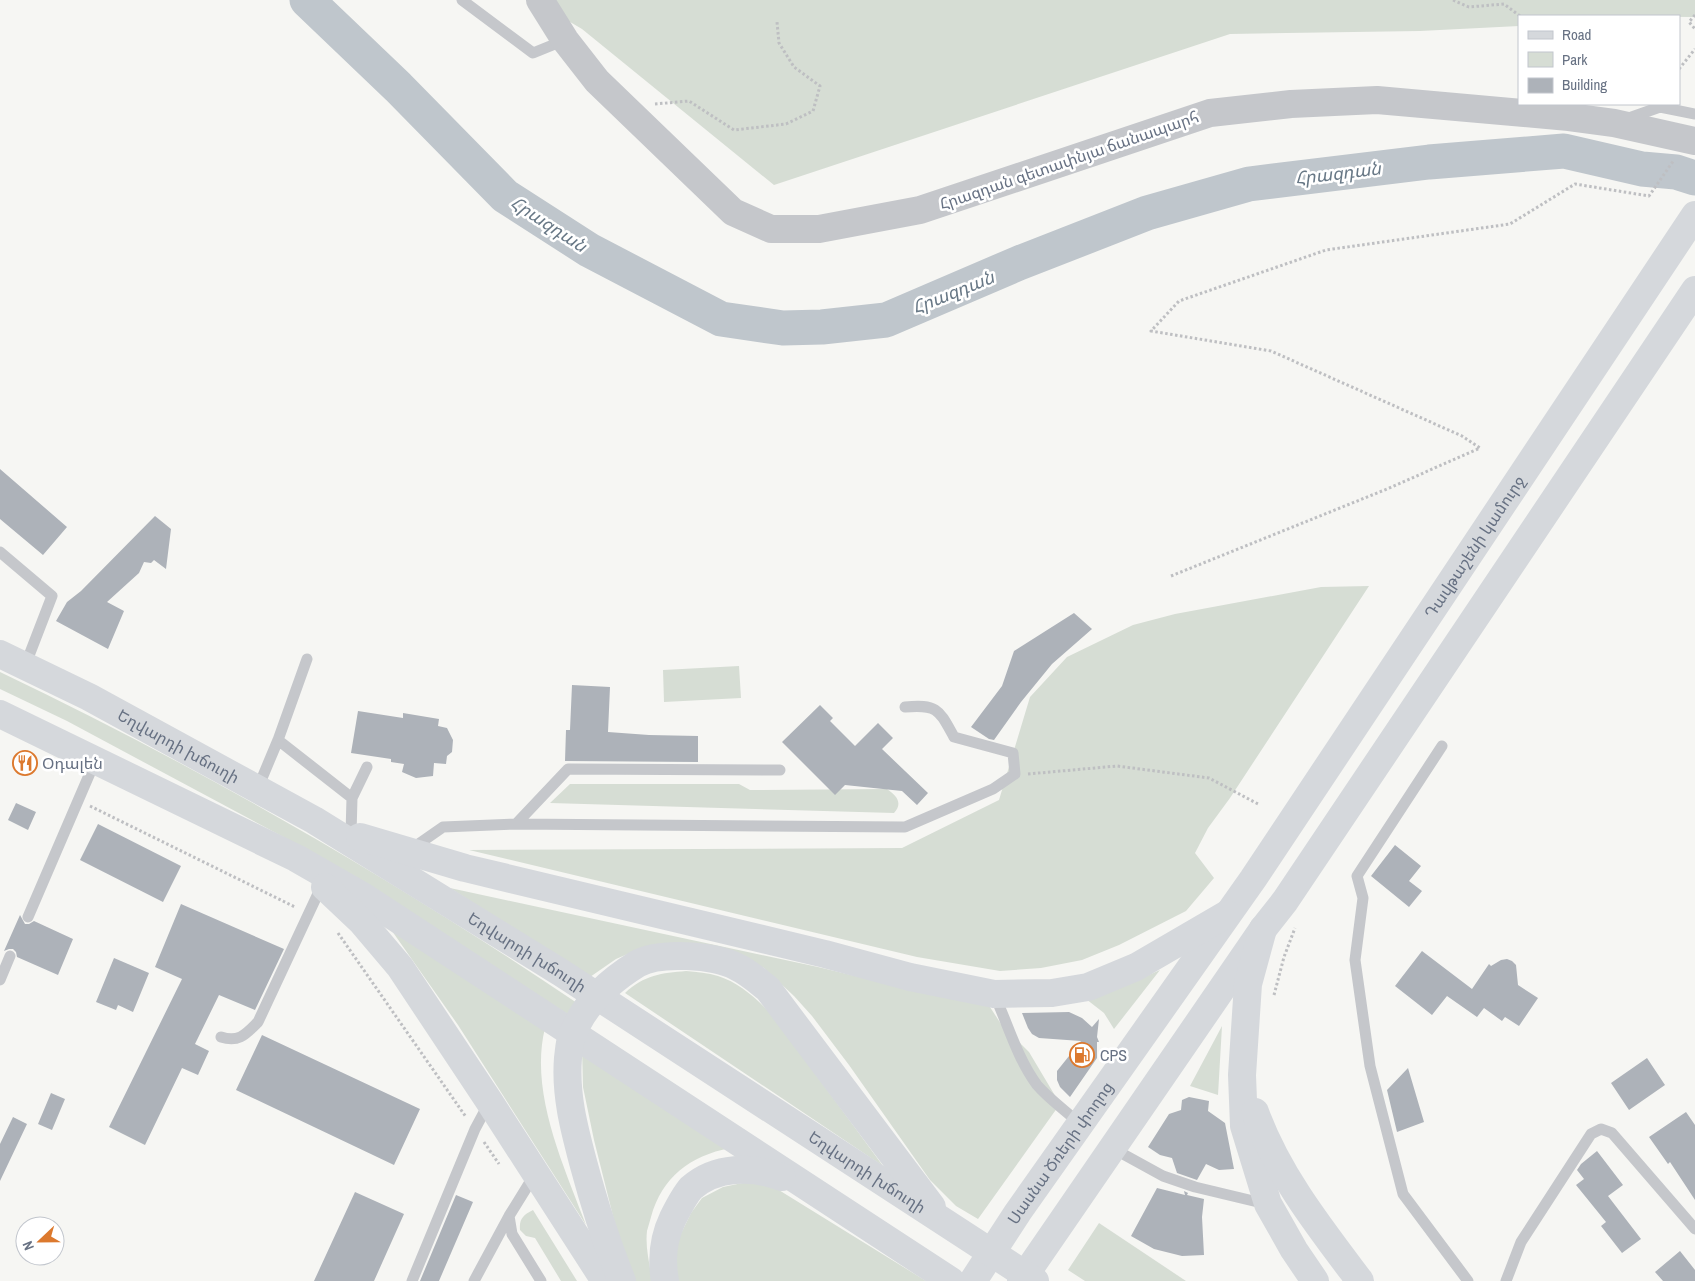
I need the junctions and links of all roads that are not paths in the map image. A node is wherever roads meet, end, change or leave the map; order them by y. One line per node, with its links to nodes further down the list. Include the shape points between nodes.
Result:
1 (462, 0): 3 (lane, via 533,53)
2 (540, 0): 3 (street, Հրազդան գետափնյա ճանապարհ)
3 (565, 40): 4 (street, Հրազդան գետափնյա ճանապարհ, via 597,81 699,181 734,212 771,229 819,229 920,210 1210,113 1291,104 1377,100)
4 (1693, 131)
5 (1695, 215): 25 (main road, Դավթաշենի կամուրջ)
6 (1695, 290): 29 (main road, via 1291,911)
7 (0, 552): 10 (lane, via 52,596)
8 (0, 654): 10 (main road, Եղվարդի խճուղի)
9 (307, 659): 13 (lane)
10 (25, 666): 18 (main road, Եղվարդի խճուղի)
11 (905, 706): 21 (lane, via 924,705 940,712 954,737 1013,753 1015,774 993,789 905,827)
12 (0, 714): 15 (main road)
13 (278, 740): 18 (lane); 19 (lane)
14 (1442, 746): 56 (lane, via 1357,876 1363,898 1355,960 1370,1066 1403,1194)
15 (96, 760): 24 (main road); 28 (lane)
16 (368, 767): 19 (lane)
17 (780, 770): 21 (lane, via 568,769)
18 (257, 790): 20 (main road, Եղվարդի խճուղի)
19 (352, 798): 22 (lane)
20 (314, 820): 22 (main road); 42 (main road, Եղվարդի խճուղի, via 560,972)
21 (516, 824): 23 (lane, via 443,827)
22 (351, 834): 23 (main road)
23 (406, 852): 32 (main road, via 910,977)
24 (296, 858): 26 (main road); 39 (main road, via 364,897)
25 (1253, 879): 27 (main road, Սասնա Ծռերի փողոց)
26 (322, 884): 33 (lane, via 258,1022 244,1035 231,1040); 35 (main road, via 361,921 400,966)
27 (1227, 914): 32 (main road, via 1136,968 1088,987 1052,993); 36 (main road, Սասնա Ծռերի փողոց)
28 (28, 917)
29 (1263, 929): 34 (main road, via 1248,984); 37 (main road)
30 (10, 956): 31 (lane)
31 (0, 980)
32 (994, 994): 36 (lane, via 1022,1059 1038,1086)
33 (221, 1037)
34 (1242, 1075): 40 (main road, via 1244,1126); 55 (main road, via 1263,1134 1296,1192)
35 (489, 1101): 38 (main road); 44 (lane)
36 (1080, 1124): 51 (main road, Սասնա Ծռերի փողոց)
37 (1112, 1148): 40 (lane, via 1163,1176); 52 (main road)
38 (536, 1173): 41 (lane); 47 (main road)
39 (801, 1183): 49 (main road, via 748,1169 725,1171 690,1189 668,1229 663,1249); 50 (main road)
40 (1268, 1204): 54 (main road)
41 (509, 1216): 45 (lane); 46 (lane, via 512,1234)
42 (944, 1222): 48 (main road, via 768,988 736,966 692,956 664,956 646,960 609,983 591,1002 570,1040 568,1102 595,1208); 53 (main road, Եղվարդի խճուղի)
43 (1695, 1229): 57 (lane, via 1612,1133 1601,1130 1591,1134 1521,1242)
44 (412, 1281)
45 (474, 1281)
46 (541, 1281)
47 (605, 1281)
48 (622, 1281)
49 (665, 1281)
50 (951, 1281)
51 (973, 1281)
52 (1021, 1281)
53 (1036, 1281)
54 (1315, 1281)
55 (1360, 1281)
56 (1468, 1281)
57 (1506, 1281)

